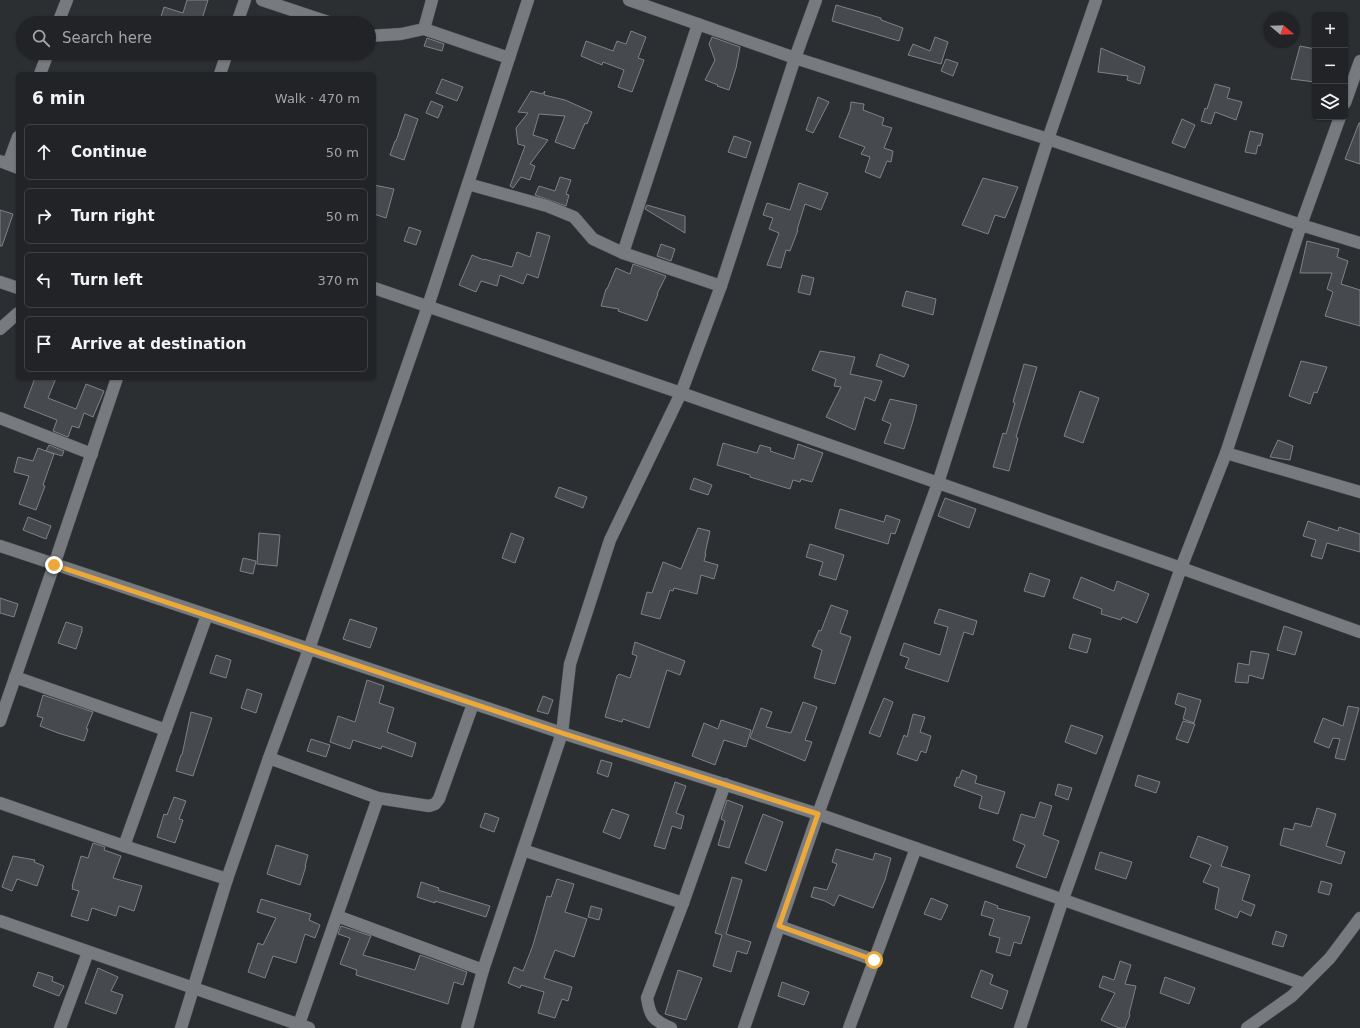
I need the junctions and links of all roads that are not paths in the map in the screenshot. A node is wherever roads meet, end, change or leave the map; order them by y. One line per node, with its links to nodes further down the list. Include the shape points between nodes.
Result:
1 (66, 0): 10 (street)
2 (245, 0): 11 (street)
3 (262, 0): 12 (street)
4 (432, 0): 14 (street)
5 (528, 0): 16 (street)
6 (629, 0): 9 (street)
7 (816, 0): 17 (street)
8 (1096, 0): 25 (street)
9 (645, 3): 13 (street)
10 (60, 16)
11 (239, 16)
12 (310, 16)
13 (698, 24): 17 (street); 31 (street)
14 (424, 28): 15 (street, via 401,34); 16 (street)
15 (376, 36)
16 (509, 58): 28 (street)
17 (795, 58): 25 (street); 33 (street)
18 (45, 60): 21 (street)
19 (225, 60): 22 (street)
20 (1360, 61): 23 (street)
21 (41, 72)
22 (221, 72)
23 (1348, 95)
24 (1339, 120): 29 (street)
25 (1048, 139): 29 (street); 45 (street)
26 (16, 143): 27 (street)
27 (9, 164)
28 (468, 184): 31 (street, via 574,216 593,239); 36 (street)
29 (1301, 225): 30 (street); 43 (street)
30 (1360, 243)
31 (623, 253): 33 (street)
32 (0, 282): 34 (street)
33 (721, 286): 40 (street)
34 (16, 287)
35 (376, 289): 36 (street)
36 (428, 306): 40 (street); 52 (street)
37 (16, 315): 38 (street)
38 (0, 329)
39 (116, 380): 44 (street)
40 (681, 393): 45 (street); 57 (street, via 610,540 570,664)
41 (0, 418): 44 (street)
42 (0, 426): 44 (street)
43 (1226, 453): 46 (street); 49 (street)
44 (92, 454): 48 (street)
45 (938, 483): 49 (street); 62 (street)
46 (1360, 492)
47 (0, 546): 48 (street)
48 (54, 565): 50 (street); 53 (street)
49 (1181, 568): 51 (street); 67 (street)
50 (207, 615): 52 (street); 56 (street)
51 (1360, 632)
52 (309, 649): 54 (street); 58 (street)
53 (15, 677): 55 (street); 56 (street)
54 (473, 704): 57 (street); 60 (street, via 435,804 429,806)
55 (0, 721)
56 (166, 730): 63 (street)
57 (562, 733): 59 (street); 65 (street)
58 (269, 758): 60 (street); 66 (street)
59 (725, 784): 62 (street); 68 (street)
60 (378, 798): 69 (street)
61 (0, 803): 63 (street)
62 (818, 814): 64 (street); 72 (street)
63 (124, 846): 66 (street)
64 (916, 848): 67 (street); 74 (street)
65 (523, 850): 68 (street); 75 (street)
66 (227, 879): 77 (street)
67 (1063, 899): 76 (street); 85 (street)
68 (683, 903): 82 (street, via 647,998 649,1013 660,1023)
69 (337, 916): 75 (street); 78 (street)
70 (1360, 918): 76 (street, via 1330,958)
71 (0, 921): 73 (street)
72 (779, 926): 74 (street); 83 (street)
73 (88, 952): 77 (street); 79 (street)
74 (874, 960): 84 (street)
75 (483, 970): 81 (street)
76 (1304, 984): 86 (street, via 1292,996)
77 (193, 989): 78 (street); 80 (street)
78 (304, 1026)
79 (60, 1028)
80 (181, 1028)
81 (467, 1028)
82 (671, 1028)
83 (744, 1028)
84 (849, 1028)
85 (1020, 1028)
86 (1247, 1028)

